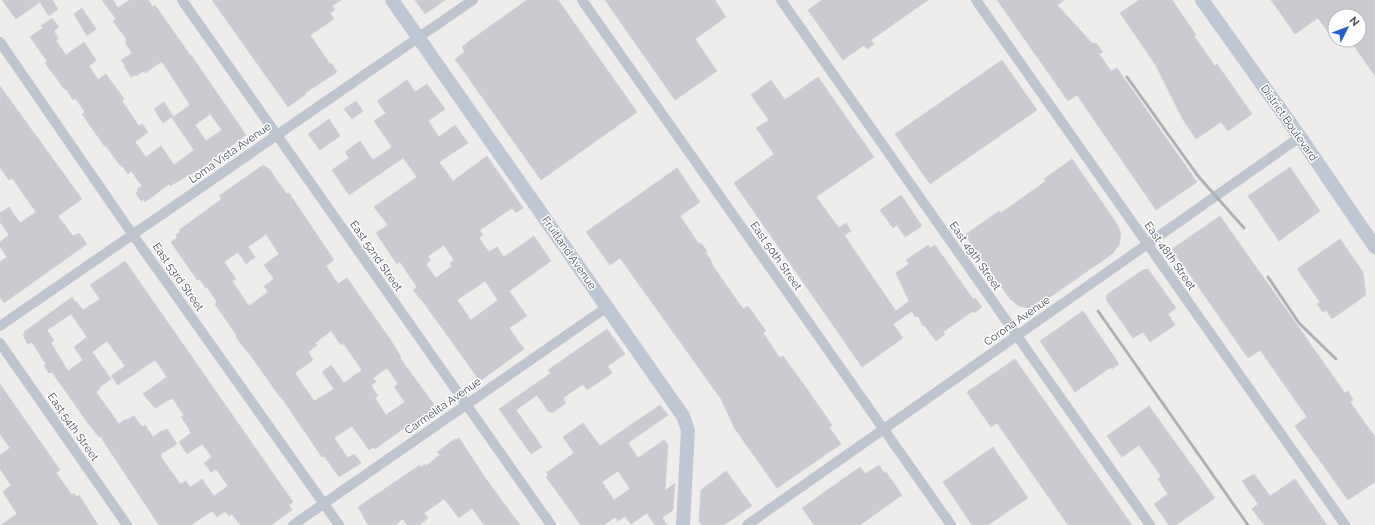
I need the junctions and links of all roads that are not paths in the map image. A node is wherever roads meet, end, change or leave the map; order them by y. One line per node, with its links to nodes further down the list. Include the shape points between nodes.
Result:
1 (182, 0): 10 (street, East 52nd Street)
2 (392, 0): 8 (street, Fruitland Avenue)
3 (473, 0): 8 (street, Loma Vista Avenue)
4 (582, 0): 20 (street, East 50th Street)
5 (781, 0): 17 (street, East 49th Street)
6 (976, 0): 13 (street, East 48th Street)
7 (1202, 0): 11 (street, District Boulevard)
8 (419, 38): 10 (street, Loma Vista Avenue); 15 (street, Fruitland Avenue)
9 (0, 42): 12 (street, East 53rd Street)
10 (277, 136): 12 (street, Loma Vista Avenue); 19 (street, East 52nd Street)
11 (1300, 137): 13 (street, Corona Avenue); 14 (street, District Boulevard)
12 (133, 235): 16 (street, Loma Vista Avenue); 21 (street, East 53rd Street)
13 (1147, 244): 17 (street, Corona Avenue); 30 (street, East 48th Street)
14 (1375, 247)
15 (607, 307): 19 (street, Carmelita Avenue); 26 (street, Fruitland Avenue, via 686,421 688,430)
16 (0, 326)
17 (1017, 336): 20 (street, Corona Avenue); 29 (street, East 49th Street)
18 (0, 343): 22 (street, East 54th Street)
19 (466, 405): 21 (street, Carmelita Avenue); 25 (street, East 52nd Street)
20 (884, 429): 27 (street, Corona Avenue); 28 (street, East 50th Street)
21 (324, 504): 23 (street, Carmelita Avenue); 24 (street, East 53rd Street)
22 (127, 525)
23 (293, 525)
24 (339, 525)
25 (550, 525)
26 (683, 525)
27 (747, 525)
28 (951, 525)
29 (1150, 525)
30 (1345, 525)

